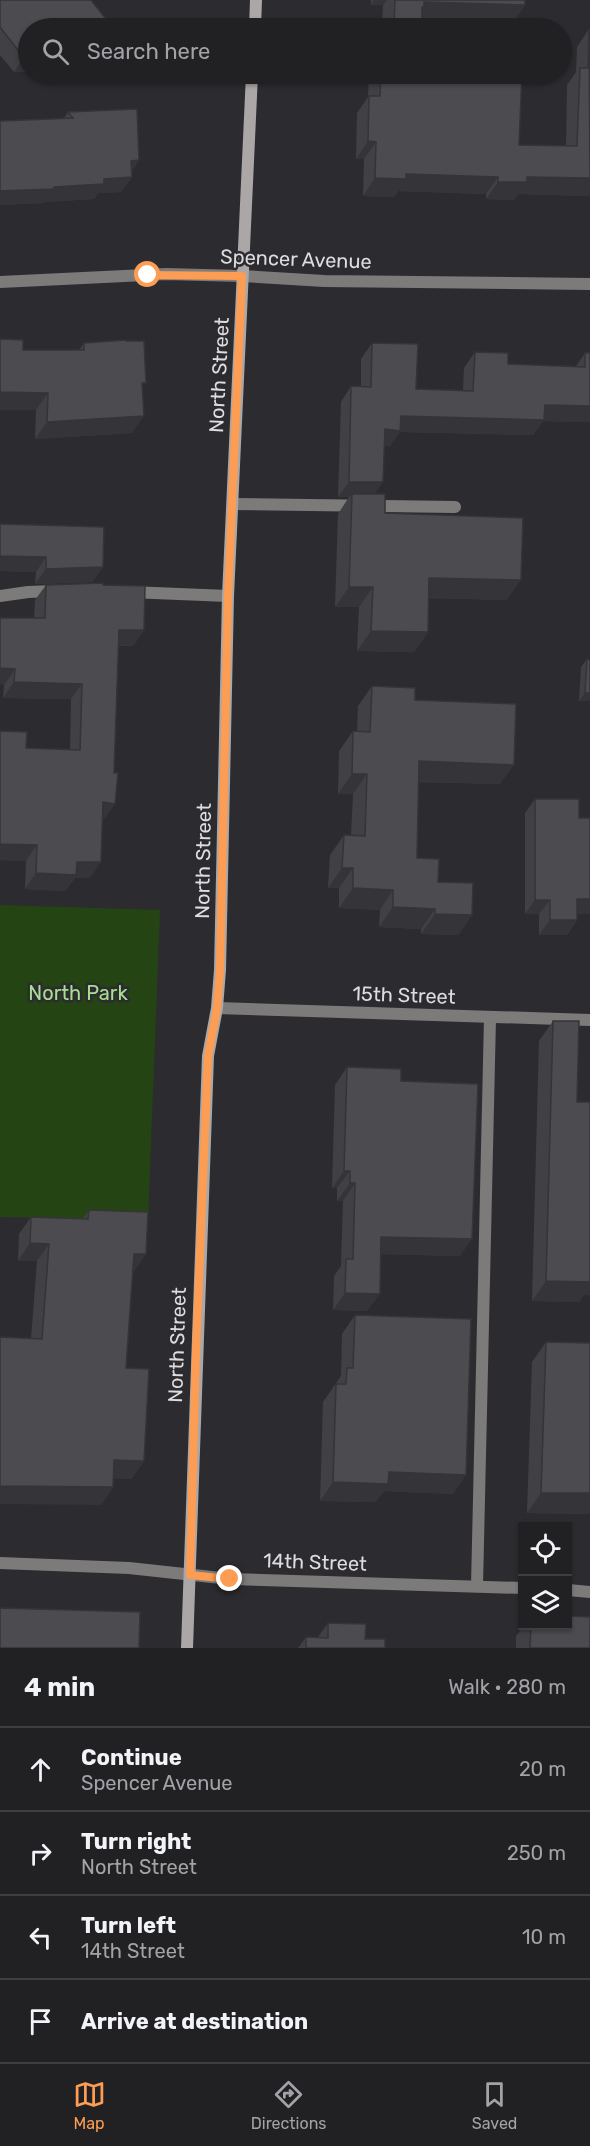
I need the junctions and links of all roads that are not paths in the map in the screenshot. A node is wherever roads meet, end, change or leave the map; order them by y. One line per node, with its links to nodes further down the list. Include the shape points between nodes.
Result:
1 (256, 0): 2 (main road)
2 (255, 18)
3 (252, 84): 4 (main road, North Street)
4 (242, 276): 5 (street, Spencer Avenue, via 166,274); 6 (street, Spencer Avenue, via 324,281); 7 (main road, North Street)
5 (0, 282)
6 (590, 284)
7 (232, 504): 8 (street); 12 (main road, North Street)
8 (455, 507)
9 (72, 591): 11 (street)
10 (118, 592): 12 (street)
11 (0, 596)
12 (228, 596): 13 (main road, North Street)
13 (217, 1008): 14 (street, 15th Street); 17 (main road, North Street, via 208,1056)
14 (490, 1018): 15 (street, 15th Street); 18 (street)
15 (590, 1020)
16 (0, 1563): 17 (street, 14th Street, via 129,1568)
17 (190, 1575): 18 (street, 14th Street); 22 (main road, North Street)
18 (477, 1586): 19 (street, 14th Street)
19 (518, 1588)
20 (572, 1590): 21 (street)
21 (590, 1592)
22 (187, 1648)

